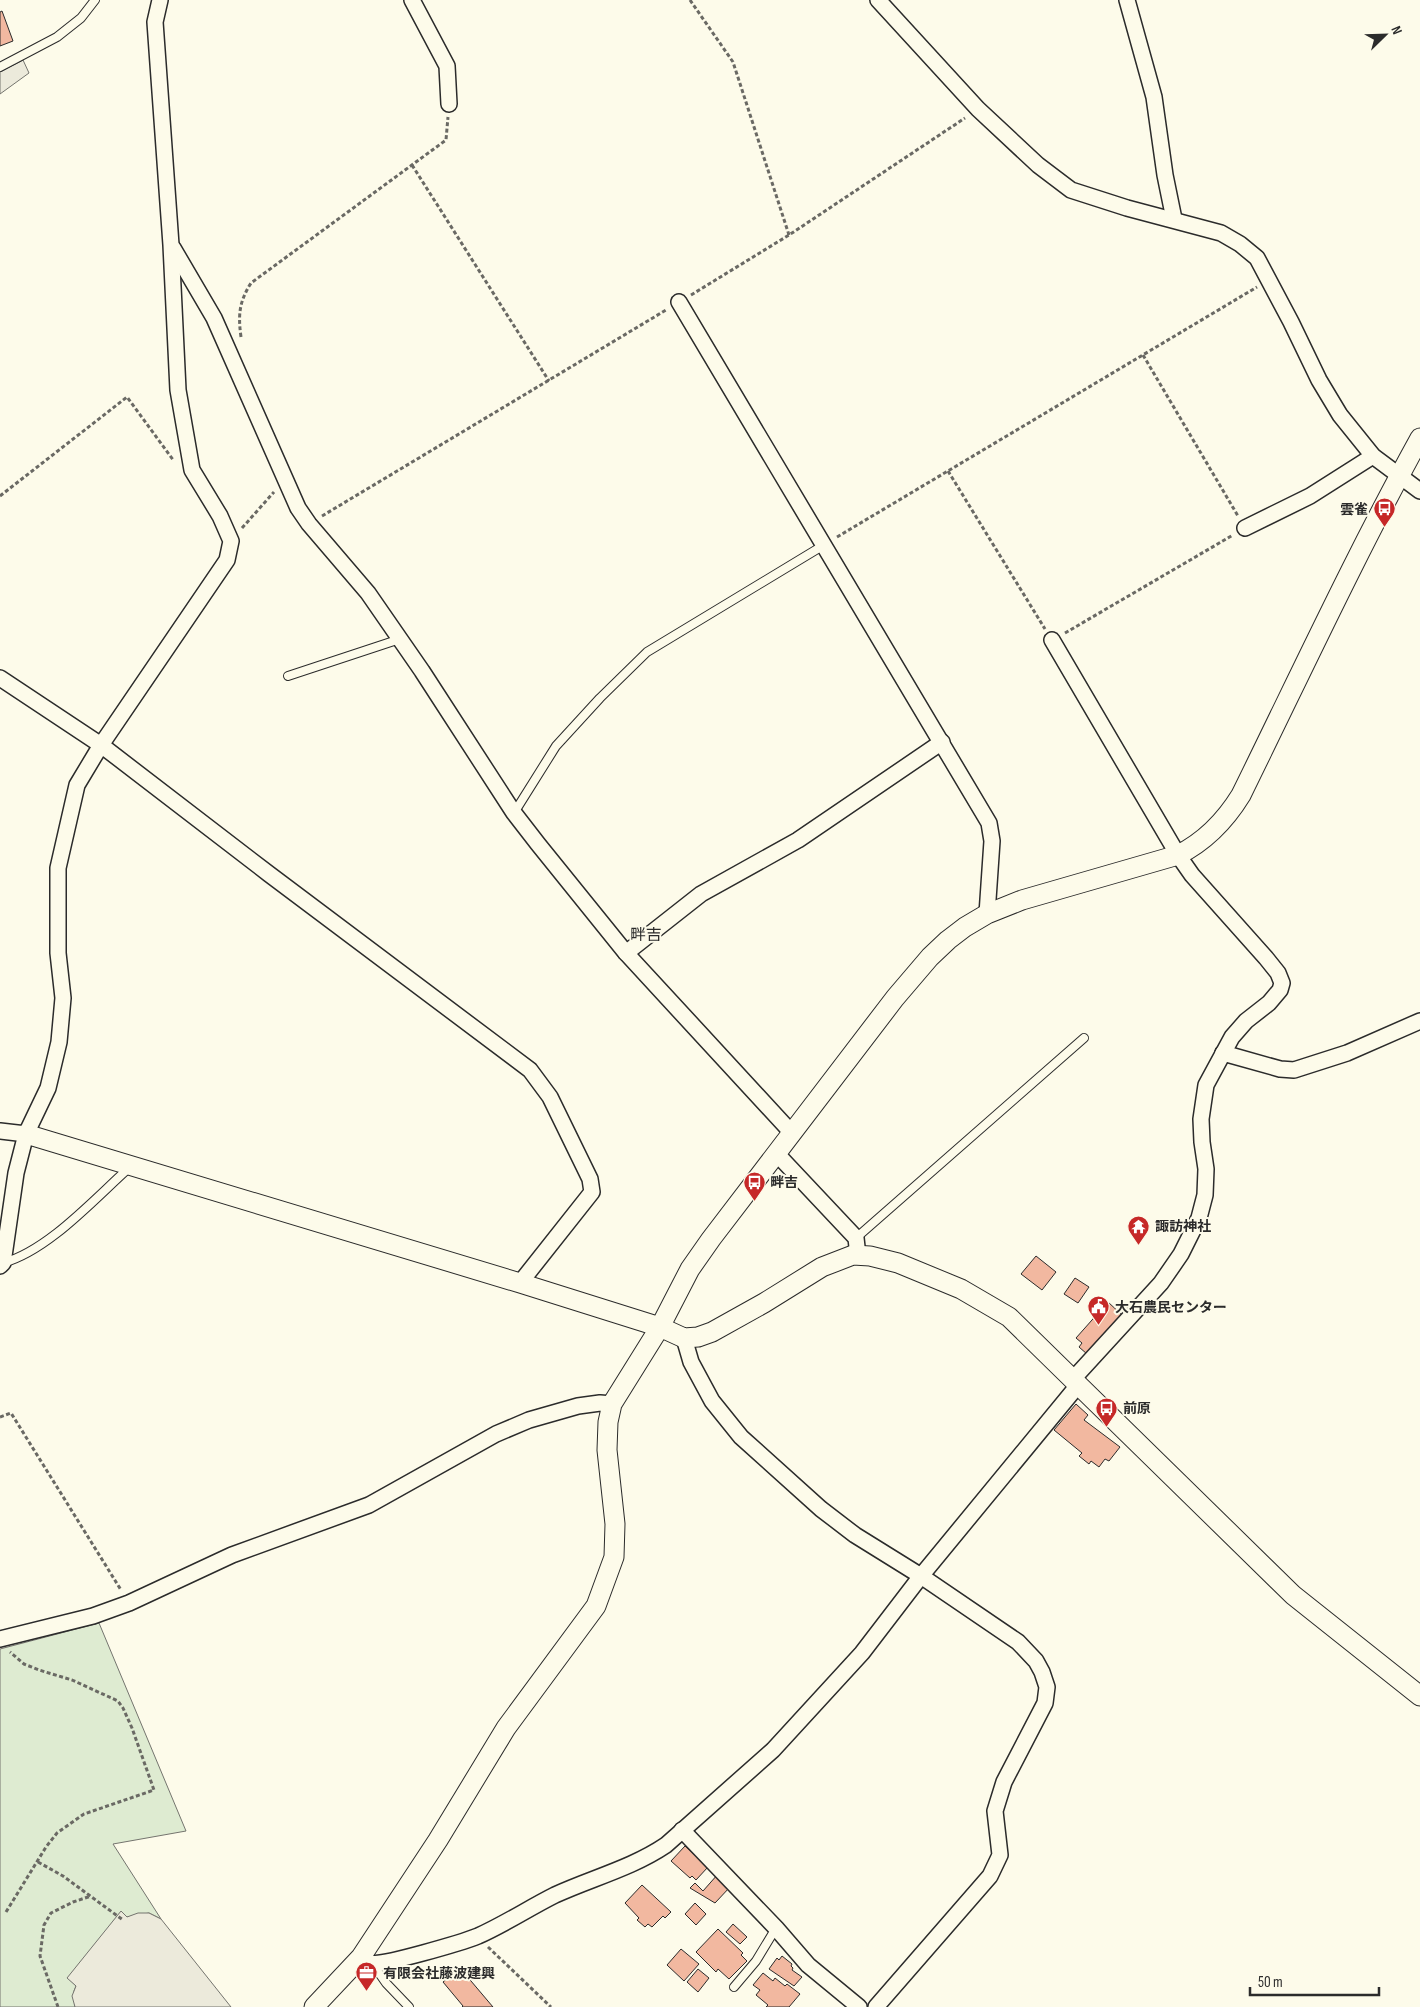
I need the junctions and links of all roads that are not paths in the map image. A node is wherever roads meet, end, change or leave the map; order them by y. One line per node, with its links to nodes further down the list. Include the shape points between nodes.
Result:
1 (95, 0): 6 (lane, via 81,18 57,37)
2 (160, 0): 9 (street, via 155,22)
3 (412, 0): 7 (street, via 447,66)
4 (878, 0): 8 (street, via 978,109 1038,165 1071,190)
5 (1127, 0): 8 (street, via 1154,97)
6 (0, 67)
7 (450, 104)
8 (1174, 219): 12 (street, via 1221,232 1257,258 1318,380 1340,415)
9 (171, 245): 17 (street, via 214,318 298,508 368,593); 22 (street, via 178,390 192,470 231,540 226,560)
10 (679, 302): 16 (street)
11 (1420, 438): 13 (street)
12 (1373, 456): 13 (street); 15 (street, via 1310,496)
13 (1400, 475): 14 (street); 24 (street, via 1242,795 1210,835)
14 (1420, 491)
15 (1245, 528)
16 (824, 545): 21 (street); 23 (lane, via 647,652 556,746)
17 (400, 639): 19 (lane); 23 (street)
18 (1052, 640): 24 (street)
19 (288, 676)
20 (0, 678): 22 (street)
21 (942, 742): 25 (street, via 988,823 992,841); 26 (street, via 798,840 701,894)
22 (101, 745): 32 (street, via 77,785 58,868 58,953 63,998 59,1042 48,1088); 37 (street, via 530,1070 550,1097 590,1179 592,1192)
23 (514, 813): 26 (street)
24 (1178, 855): 25 (street, via 1022,900); 29 (street, via 1266,958 1282,983 1269,1003 1246,1021)
25 (987, 914): 31 (street, via 948,940 916,973)
26 (626, 953): 31 (street)
27 (1420, 1021): 29 (street, via 1347,1053 1294,1070)
28 (1084, 1038): 35 (lane)
29 (1222, 1053): 40 (street, via 1206,1085 1201,1120 1206,1169 1199,1218 1181,1254 1161,1283)
30 (0, 1131): 32 (street)
31 (792, 1132): 33 (street)
32 (26, 1134): 34 (street); 36 (street, via 16,1172)
33 (776, 1153): 35 (street); 38 (street, via 695,1262)
34 (131, 1166): 36 (lane, via 44,1244); 37 (street)
35 (857, 1247): 39 (street, via 853,1255 822,1267 712,1332); 40 (street, via 870,1256 898,1263 961,1289 1009,1316)
36 (1, 1264)
37 (520, 1283): 38 (street)
38 (660, 1327): 39 (street); 41 (street)
39 (684, 1338): 42 (street, via 691,1362 709,1394 741,1437 855,1535)
40 (1076, 1381): 42 (street); 44 (street, via 1293,1595)
41 (612, 1404): 43 (street, via 578,1406 529,1420 496,1434 369,1505 232,1555 129,1603 93,1616); 47 (street, via 607,1450 615,1524 614,1556 596,1606 506,1728)
42 (921, 1576): 45 (street, via 862,1653 800,1722); 52 (street, via 1018,1642 1036,1661 1047,1687 1045,1704 1004,1782 994,1811 1000,1855 990,1876)
43 (1, 1639)
44 (1420, 1696)
45 (682, 1830): 46 (street); 47 (street, via 653,1854 555,1896 476,1936 403,1959)
46 (776, 1928): 48 (lane, via 756,1961); 51 (street, via 808,1965)
47 (367, 1960): 49 (street); 50 (lane)
48 (734, 1987)
49 (314, 2007)
50 (409, 2007)
51 (859, 2007)
52 (876, 2007)

